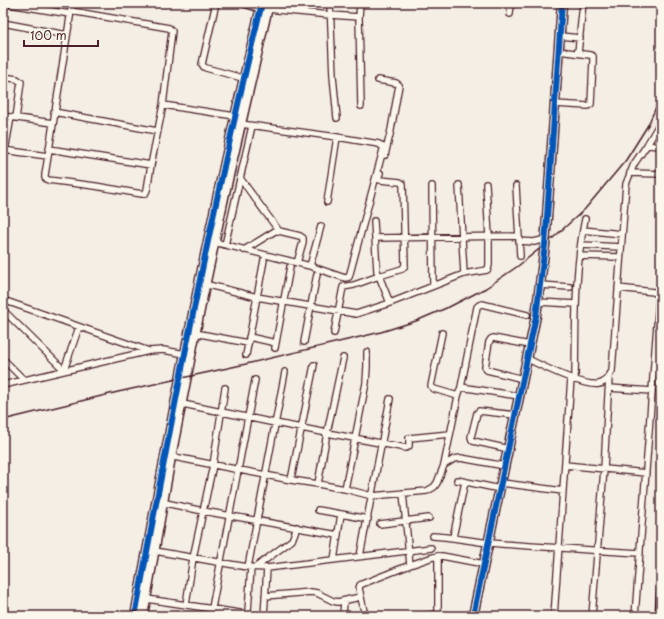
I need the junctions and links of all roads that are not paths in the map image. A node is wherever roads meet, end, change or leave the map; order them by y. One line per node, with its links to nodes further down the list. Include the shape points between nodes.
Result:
1 (3, 3): 11 (street)
2 (72, 3): 11 (street)
3 (216, 3): 22 (street, via 202,64 206,68)
4 (246, 3): 10 (street)
5 (330, 3): 13 (street)
6 (360, 3): 14 (street)
7 (511, 3): 12 (street)
8 (562, 3): 17 (street)
9 (583, 3): 18 (street)
10 (265, 6): 13 (street); 22 (street)
11 (70, 12): 16 (street); 24 (street, via 172,30)
12 (510, 14)
13 (330, 15): 14 (street); 31 (street)
14 (359, 16): 26 (street)
15 (3, 23): 16 (street)
16 (67, 35): 27 (street)
17 (560, 36): 18 (street); 19 (street)
18 (580, 38): 20 (street)
19 (558, 51): 20 (street); 25 (street)
20 (578, 53): 25 (street, via 591,55 593,58 591,104)
21 (3, 76): 30 (street, via 20,82)
22 (247, 79): 29 (street); 34 (street)
23 (378, 80): 61 (street, via 398,85 391,130 378,179 402,183)
24 (163, 104): 29 (street); 36 (street)
25 (555, 104): 65 (street)
26 (362, 106)
27 (54, 112): 33 (street); 36 (street)
28 (3, 116): 30 (street)
29 (235, 116): 81 (street, via 218,190)
30 (14, 117): 33 (street); 41 (street)
31 (337, 118)
32 (661, 121): 38 (street)
33 (53, 123): 40 (street)
34 (241, 124): 35 (street); 66 (street)
35 (252, 126): 37 (street); 47 (street)
36 (157, 131): 44 (street)
37 (337, 137): 52 (street); 76 (street, via 379,144 383,150 350,276 345,278)
38 (647, 145): 39 (street); 45 (street)
39 (661, 146)
40 (49, 149): 42 (street); 44 (street)
41 (4, 150): 42 (street); 43 (street)
42 (48, 156): 44 (street, via 46,179 142,194 147,190)
43 (3, 162)
44 (150, 165)
45 (630, 173): 46 (street); 58 (street, via 624,191)
46 (661, 174)
47 (240, 178): 57 (street); 67 (street)
48 (486, 184): 59 (street)
49 (459, 185): 63 (street)
50 (432, 186): 62 (street)
51 (516, 186): 64 (street)
52 (327, 202)
53 (585, 219): 56 (street)
54 (374, 221): 60 (street)
55 (321, 226): 76 (street)
56 (583, 230): 58 (street); 68 (street)
57 (279, 231): 70 (street); 75 (street, via 303,238)
58 (622, 234): 69 (street)
59 (489, 237): 63 (street); 64 (street); 79 (street, via 488,269)
60 (376, 238): 61 (street); 80 (street)
61 (405, 238): 62 (street); 80 (street, via 404,267)
62 (432, 238): 63 (street); 83 (street)
63 (462, 238): 79 (street)
64 (519, 238): 65 (street, via 534,242); 71 (street)
65 (546, 238): 82 (street)
66 (214, 242): 67 (street); 81 (street)
67 (225, 245): 70 (street)
68 (581, 245): 69 (street); 72 (street)
69 (621, 247): 73 (street)
70 (244, 250): 75 (street)
71 (520, 256)
72 (580, 256): 73 (street); 91 (street)
73 (620, 257): 85 (street)
74 (264, 260): 86 (street)
75 (297, 263): 76 (street)
76 (310, 266)
77 (290, 267): 88 (street)
78 (317, 274): 92 (street)
79 (464, 274): 83 (street)
80 (379, 276): 90 (street); 94 (street, via 343,287)
81 (202, 283): 86 (street); 97 (street); 105 (street)
82 (540, 285): 84 (street); 89 (street)
83 (433, 286): 90 (street)
84 (570, 287)
85 (618, 288): 113 (street, via 612,371); 122 (street, via 654,292 658,295)
86 (257, 296): 88 (street); 100 (street)
87 (3, 300): 96 (street)
88 (284, 301): 92 (street); 100 (street, via 275,346)
89 (538, 302): 91 (street); 102 (street)
90 (390, 303): 94 (street, via 359,314)
91 (576, 304): 115 (street)
92 (310, 306): 94 (street); 101 (street)
93 (3, 310): 111 (street)
94 (338, 312): 98 (street)
95 (527, 315): 119 (street, via 482,304 477,307)
96 (79, 327): 103 (street); 111 (street)
97 (195, 333): 100 (street); 126 (street)
98 (334, 333)
99 (442, 333): 123 (street, via 431,386)
100 (249, 340): 106 (street)
101 (304, 342)
102 (530, 345): 109 (street); 114 (street, via 493,338 489,342 485,367 487,370)
103 (149, 351): 105 (street, via 163,350); 111 (street)
104 (367, 352): 134 (street, via 366,383)
105 (185, 354): 126 (street)
106 (246, 355)
107 (343, 358): 132 (street)
108 (3, 359): 116 (street)
109 (528, 359): 114 (street); 115 (street)
110 (314, 365): 131 (street)
111 (64, 370): 116 (street)
112 (285, 372): 130 (street)
113 (609, 377): 115 (street, via 598,384); 121 (street)
114 (524, 379): 124 (street)
115 (573, 379): 140 (street)
116 (24, 380): 118 (street)
117 (255, 380): 129 (street)
118 (3, 385)
119 (461, 387): 123 (street); 124 (street)
120 (225, 388): 127 (street)
121 (609, 388): 122 (street); 142 (street)
122 (652, 391): 144 (street)
123 (458, 396): 133 (street)
124 (519, 396): 128 (street)
125 (390, 399): 135 (street)
126 (179, 403): 127 (street); 137 (street)
127 (222, 412): 129 (street); 138 (street)
128 (516, 415): 136 (street); 136 (street, via 479,411 471,437 473,441)
129 (248, 418): 130 (street); 143 (street)
130 (275, 423): 131 (street); 145 (street)
131 (301, 428): 132 (street); 146 (street)
132 (327, 433): 134 (street); 149 (street)
133 (450, 434): 135 (street, via 410,438 407,448); 139 (street)
134 (355, 439): 135 (street); 151 (street)
135 (381, 443): 154 (street)
136 (509, 449): 141 (street)
137 (169, 456): 138 (street); 155 (street)
138 (213, 465): 143 (street); 157 (street)
139 (444, 465): 141 (street, via 461,458); 153 (street, via 434,486 426,491)
140 (565, 465): 142 (street); 152 (street)
141 (505, 466): 150 (street)
142 (604, 469): 144 (street); 173 (street)
143 (238, 470): 145 (street); 159 (street)
144 (646, 473): 175 (street)
145 (265, 475): 146 (street); 162 (street)
146 (291, 480): 149 (street)
147 (457, 480): 148 (street)
148 (465, 482): 150 (street); 168 (street)
149 (318, 484): 151 (street)
150 (501, 486): 152 (street); 169 (street)
151 (345, 489): 154 (street)
152 (563, 490): 171 (street)
153 (403, 493): 154 (street); 163 (street)
154 (372, 496): 161 (street)
155 (160, 502): 157 (street); 174 (street); 192 (street)
156 (318, 510): 158 (street)
157 (203, 511): 159 (street); 178 (street)
158 (341, 514): 161 (street); 166 (street)
159 (229, 515): 162 (street); 180 (street)
160 (430, 518): 163 (street)
161 (368, 519): 176 (street)
162 (256, 520): 165 (street); 183 (street)
163 (406, 521): 164 (street); 172 (street)
164 (380, 524)
165 (297, 527): 166 (street); 183 (street, via 292,540)
166 (338, 535): 179 (street)
167 (433, 536): 168 (street)
168 (453, 537): 169 (street)
169 (488, 542): 171 (street); 181 (street)
170 (431, 548): 172 (street)
171 (559, 548): 173 (street); 200 (street)
172 (408, 550): 176 (street); 182 (street)
173 (598, 550): 175 (street); 201 (street)
174 (155, 551): 178 (street); 187 (street)
175 (640, 553): 202 (street)
176 (360, 556): 179 (street)
177 (438, 556): 181 (street); 182 (street); 191 (street)
178 (193, 558): 180 (street); 189 (street)
179 (334, 560): 184 (street)
180 (220, 563): 183 (street); 190 (street)
181 (484, 564): 199 (street)
182 (410, 565): 186 (street, via 360,585)
183 (251, 567): 184 (street); 190 (street, via 248,612 244,614)
184 (266, 568): 185 (street)
185 (264, 596): 188 (street, via 311,592 336,602); 194 (street)
186 (360, 597): 188 (street); 196 (street)
187 (147, 599): 189 (street); 193 (street)
188 (344, 601): 195 (street)
189 (186, 604): 190 (street)
190 (212, 608)
191 (438, 614): 197 (street); 198 (street)
192 (135, 616)
193 (143, 616)
194 (264, 616)
195 (343, 616)
196 (365, 616)
197 (424, 616)
198 (463, 616)
199 (473, 616)
200 (554, 616)
201 (592, 616)
202 (635, 616)

